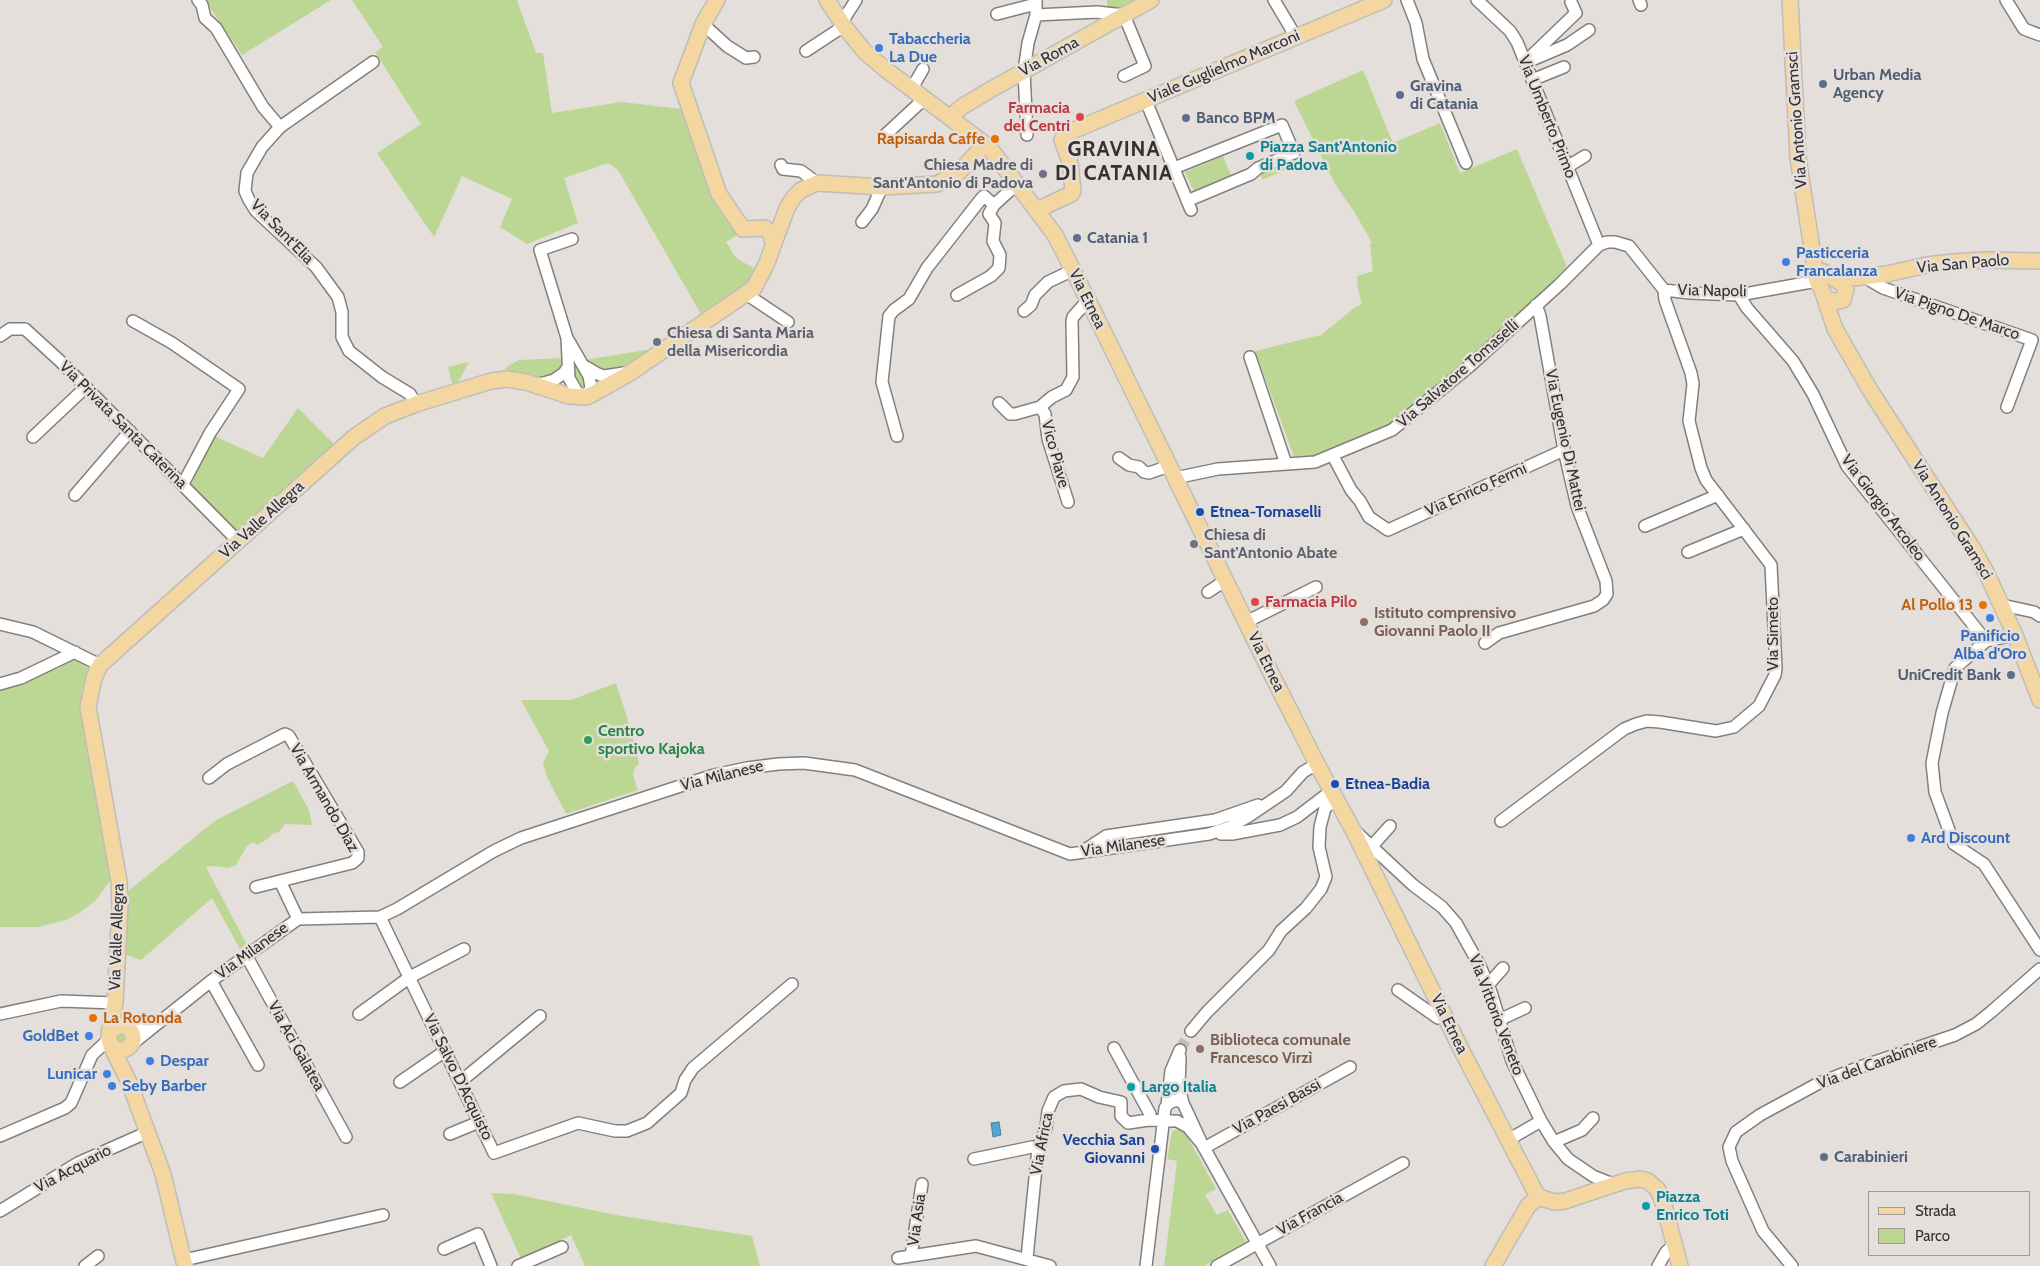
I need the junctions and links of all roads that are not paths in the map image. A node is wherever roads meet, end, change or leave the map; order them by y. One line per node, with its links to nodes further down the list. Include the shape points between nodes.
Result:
1 (198, 0): 34 (street, via 205,18 216,28 263,107)
2 (717, 0): 16 (main road)
3 (827, 0): 17 (main road, Via Etnea)
4 (856, 0): 17 (street)
5 (1151, 0): 15 (main road, Via Roma)
6 (1274, 0): 20 (street)
7 (1384, 0): 20 (main road, Viale Guglielmo Marconi)
8 (1407, 0): 39 (street, via 1416,23 1423,59)
9 (1477, 0): 24 (street, Via Umberto Primo, via 1510,31)
10 (1790, 0): 57 (main road, Via Antonio Gramsci, via 1797,148 1809,239)
11 (2006, 0): 19 (street, via 2024,30)
12 (1571, 2): 24 (street, via 1576,13)
13 (1036, 6): 14 (street); 15 (street); 27 (street)
14 (997, 14)
15 (1115, 17): 27 (main road, Via Roma); 28 (street, via 1145,66)
16 (703, 24): 22 (street, via 727,46 746,58); 50 (main road, via 682,83 719,194 743,230)
17 (843, 24): 21 (street); 30 (main road, Via Etnea, via 865,52)
18 (1589, 30): 24 (street, via 1568,45)
19 (2040, 35)
20 (1296, 37): 32 (main road, Viale Guglielmo Marconi)
21 (806, 51)
22 (754, 57)
23 (373, 62): 34 (street, Via Sant'Elia)
24 (1525, 62): 29 (street, Via Umberto Primo)
25 (1564, 68): 29 (street)
26 (923, 69): 30 (street)
27 (1024, 71): 33 (main road, Via Roma); 35 (street)
28 (1124, 76)
29 (1532, 80): 41 (street, Via Umberto Primo)
30 (911, 90): 31 (main road, Via Etnea)
31 (924, 99): 33 (main road, Via Etnea); 36 (street)
32 (1146, 100): 42 (street); 48 (main road, Viale Guglielmo Marconi, via 1065,134 1062,140 1070,162 1073,191)
33 (950, 117): 37 (main road, Via Etnea)
34 (280, 127): 81 (street, Via Sant'Elia, via 262,147 247,173 248,200 316,267 338,297 342,337 349,351 382,377)
35 (1027, 135)
36 (883, 137)
37 (985, 144): 44 (main road, Via Etnea); 45 (main road, via 959,172 937,184)
38 (1585, 156): 41 (street)
39 (1466, 163)
40 (782, 164): 43 (street, via 783,169 801,171)
41 (1567, 167): 53 (street, Via Umberto Primo)
42 (1174, 168): 42 (street, via 1189,205 1258,168 1294,153 1282,125)
43 (817, 184): 45 (main road); 47 (main road, via 801,190)
44 (1017, 184): 46 (street); 48 (main road, Via Etnea)
45 (882, 187): 49 (street)
46 (994, 205): 61 (street, via 989,214 995,222 993,241 1000,255 999,268); 85 (street, via 984,196 981,199 927,268 909,299 889,316 882,382)
47 (787, 208): 50 (main road); 52 (main road, Via Valle Allegra)
48 (1037, 210): 55 (main road, Via Etnea)
49 (862, 222)
50 (760, 227): 52 (main road, via 769,230)
51 (572, 239): 71 (street, via 540,250)
52 (773, 244): 60 (main road, Via Valle Allegra, via 760,281)
53 (1599, 245): 59 (street, Via Napoli, via 1615,242 1629,246); 66 (street, Via Salvatore Tomaselli)
54 (2040, 261): 56 (main road, Via San Paolo, via 1953,262)
55 (1073, 270): 65 (main road, Via Etnea); 67 (street, via 1048,282)
56 (1887, 274): 57 (main road); 58 (main road)
57 (1824, 278): 62 (street, Via Napoli); 63 (main road, Via Antonio Gramsci); 64 (main road, via 1844,285)
58 (1871, 281): 64 (main road, via 1860,285); 83 (street, Via Pigno De Marco, via 2032,340)
59 (1664, 290): 62 (street, Via Napoli); 94 (street, Via Simeto, via 1691,373 1689,421 1695,449 1706,480)
60 (746, 294): 69 (street); 76 (main road, Via Valle Allegra)
61 (958, 295)
62 (1739, 295): 108 (street, Via Giorgio Arcoleo, via 1793,361 1813,394 1847,466)
63 (1825, 297): 64 (main road, via 1834,302); 72 (main road, Via Antonio Gramsci, via 1835,329)
64 (1845, 298): 72 (main road, via 1841,324)
65 (1088, 300): 82 (street, via 1072,321 1073,377 1070,384); 91 (main road, Via Etnea)
66 (1536, 305): 87 (street, Via Eugenio Di Mattei); 88 (street, Via Salvatore Tomaselli, via 1471,365 1392,430)
67 (1024, 312)
68 (133, 321): 92 (street, via 172,342 239,389 210,433)
69 (788, 322)
70 (0, 336): 78 (street, Via Privata Santa Caterina, via 10,329 25,329)
71 (567, 338): 74 (street); 75 (street)
72 (1847, 350): 103 (main road, Via Antonio Gramsci, via 1882,410 1973,549)
73 (1250, 357): 90 (street)
74 (584, 365): 76 (street, via 604,376); 79 (street, via 591,382)
75 (568, 367): 77 (street, via 554,380); 79 (street, via 570,383)
76 (636, 370): 79 (main road, Via Valle Allegra)
77 (534, 386): 79 (main road, Via Valle Allegra, via 559,395); 81 (main road, Via Valle Allegra, via 508,379)
78 (86, 387): 84 (street, Via Privata Santa Caterina); 86 (street)
79 (586, 397)
80 (999, 403): 82 (street, via 1010,414)
81 (410, 406): 98 (main road, Via Valle Allegra, via 385,416 353,438)
82 (1040, 407): 95 (street, Vico Piave, via 1045,414 1048,439)
83 (2007, 407)
84 (130, 432): 92 (street, Via Privata Santa Caterina); 93 (street)
85 (897, 436)
86 (33, 437)
87 (1564, 450): 88 (street, Via Enrico Fermi, via 1388,530 1368,517); 109 (street, Via Eugenio Di Mattei, via 1577,506 1606,581 1607,594 1594,606 1499,633)
88 (1333, 456): 90 (street, Via Salvatore Tomaselli, via 1315,462)
89 (1118, 458): 91 (street, Via Salvatore Tomaselli, via 1144,472)
90 (1286, 464): 91 (street, Via Salvatore Tomaselli)
91 (1172, 472): 100 (main road, Via Etnea)
92 (183, 484): 98 (street, Via Privata Santa Caterina)
93 (75, 496)
94 (1718, 496): 96 (street); 97 (street, Via Simeto)
95 (1068, 502)
96 (1644, 526)
97 (1744, 529): 99 (street); 119 (street, Via Simeto, via 1766,556 1773,574 1776,668 1759,706 1734,727 1724,730 1648,721 1624,729)
98 (238, 541): 111 (main road, Via Valle Allegra)
99 (1688, 552)
100 (1226, 580): 102 (street); 105 (main road, Via Etnea)
101 (1316, 587): 105 (street)
102 (1208, 592)
103 (2002, 605): 104 (street); 107 (main road, Via Antonio Gramsci)
104 (2040, 616)
105 (1246, 622): 115 (main road, Via Etnea)
106 (0, 624): 110 (street, via 33,632)
107 (2015, 635): 108 (street); 112 (main road, Via Antonio Gramsci)
108 (1986, 641): 130 (street, via 1954,668 1932,754 1935,792 1954,844 1984,864)
109 (1485, 643)
110 (75, 652): 111 (street); 113 (street, via 21,678)
111 (100, 665): 139 (main road, Via Valle Allegra, via 88,707 119,881)
112 (2036, 679): 114 (main road, Via Antonio Gramsci)
113 (0, 684)
114 (2040, 700)
115 (1317, 764): 117 (street, Via Milanese, via 1303,772 1291,787); 118 (main road, Via Etnea)
116 (209, 778): 125 (street, Via Armando Diaz, via 227,764 285,734 289,736 358,852 358,858 352,863)
117 (1274, 799): 122 (street, Via Milanese, via 1238,823); 124 (street, via 1215,820 1106,836)
118 (1327, 802): 121 (main road, Via Etnea); 122 (street, via 1274,828); 146 (street, via 1318,841 1325,883 1306,908 1281,931 1269,950)
119 (1501, 821)
120 (1390, 826): 123 (street)
121 (1353, 830): 123 (street, Via Vittorio Veneto); 143 (main road, Via Etnea)
122 (1210, 834): 124 (street, Via Milanese)
123 (1372, 846): 137 (street, Via Vittorio Veneto, via 1456,923)
124 (1080, 853): 127 (street, Via Milanese, via 1060,851 855,770 804,763 778,764 714,775 521,838)
125 (280, 881): 126 (street); 128 (street)
126 (256, 887)
127 (380, 917): 128 (street, Via Milanese); 134 (street, Via Salvo D'Acquisto)
128 (298, 919): 131 (street, Via Milanese)
129 (464, 949): 134 (street)
130 (2040, 950)
131 (246, 955): 135 (street, Via Milanese); 165 (street, Via Aci Galatea)
132 (1503, 968): 137 (street)
133 (2040, 969): 198 (street, Via del Carabiniere, via 1991,1012 1955,1035 1820,1083 1736,1132 1729,1152 1735,1169 1763,1231)
134 (410, 977): 142 (street); 150 (street, Via Salvo D'Acquisto)
135 (211, 981): 147 (street, Via Milanese, via 151,1027); 151 (street)
136 (792, 984): 161 (street, Via Salvo D'Acquisto, via 693,1068 681,1093 638,1127 615,1131 578,1123 494,1154)
137 (1488, 985): 145 (street, Via Vittorio Veneto)
138 (1398, 990): 143 (street, via 1438,1018)
139 (115, 1003): 141 (street, via 61,1001); 147 (main road); 148 (main road, Via Valle Allegra)
140 (1525, 1008): 145 (street)
141 (0, 1014)
142 (358, 1014)
143 (1445, 1015): 166 (main road, Via Etnea)
144 (540, 1016): 155 (street)
145 (1499, 1020): 160 (street, Via Vittorio Veneto, via 1512,1061)
146 (1191, 1031)
147 (130, 1037): 148 (main road, via 120,1050); 148 (main road, via 118,1026); 153 (main road)
148 (110, 1040): 153 (main road); 164 (street, via 92,1055 71,1103)
149 (1114, 1048): 159 (street, via 1150,1114)
150 (445, 1051): 154 (street); 155 (street, Via Salvo D'Acquisto)
151 (258, 1065)
152 (1350, 1067): 168 (street, Via Paesi Bassi)
153 (129, 1082): 162 (main road)
154 (400, 1082)
155 (460, 1082): 161 (street, Via Salvo D'Acquisto)
156 (1185, 1107): 157 (street, via 1184,1118); 157 (street, via 1174,1100); 157 (street, via 1179,1088 1180,1050 1171,1071); 168 (street)
157 (1169, 1117): 159 (street); 168 (street, via 1188,1127); 188 (street)
158 (1593, 1118): 167 (street, via 1582,1130)
159 (1149, 1120): 169 (street, Via Africa, via 1128,1123 1121,1116 1121,1102 1117,1100 1078,1089 1060,1093 1050,1103 1046,1128)
160 (1541, 1121): 166 (street); 167 (street, Via Vittorio Veneto)
161 (479, 1122): 163 (street)
162 (148, 1132): 176 (street, Via Acquario, via 78,1163); 187 (main road, via 170,1200)
163 (450, 1134)
164 (0, 1136)
165 (346, 1137)
166 (1508, 1140): 175 (main road, Via Etnea)
167 (1554, 1142): 173 (street, Via Vittorio Veneto, via 1568,1159)
168 (1203, 1146): 179 (street)
169 (1038, 1148): 170 (street); 186 (street, Via Africa)
170 (974, 1159)
171 (1404, 1163): 179 (street, Via Francia)
172 (922, 1184): 184 (street, Via Asia)
173 (1614, 1184): 174 (main road); 180 (main road, via 1640,1179 1654,1185 1664,1205)
174 (1584, 1195): 175 (main road, via 1555,1202); 178 (main road, via 1564,1206)
175 (1538, 1197): 178 (main road, via 1536,1205)
176 (0, 1211)
177 (383, 1215): 187 (street)
178 (1525, 1217): 195 (main road)
179 (1257, 1244): 193 (street, Via Francia); 194 (street)
180 (1674, 1245): 196 (street); 197 (main road)
181 (562, 1246): 191 (street)
182 (444, 1249): 190 (street, via 478,1234)
183 (98, 1256): 189 (street)
184 (912, 1256): 185 (street); 186 (street, via 976,1246)
185 (898, 1258)
186 (1027, 1258): 192 (street)
187 (185, 1263)
188 (1146, 1264)
189 (85, 1266)
190 (491, 1266)
191 (518, 1266)
192 (1050, 1266)
193 (1217, 1266)
194 (1270, 1266)
195 (1493, 1266)
196 (1658, 1266)
197 (1680, 1266)
198 (1792, 1266)

